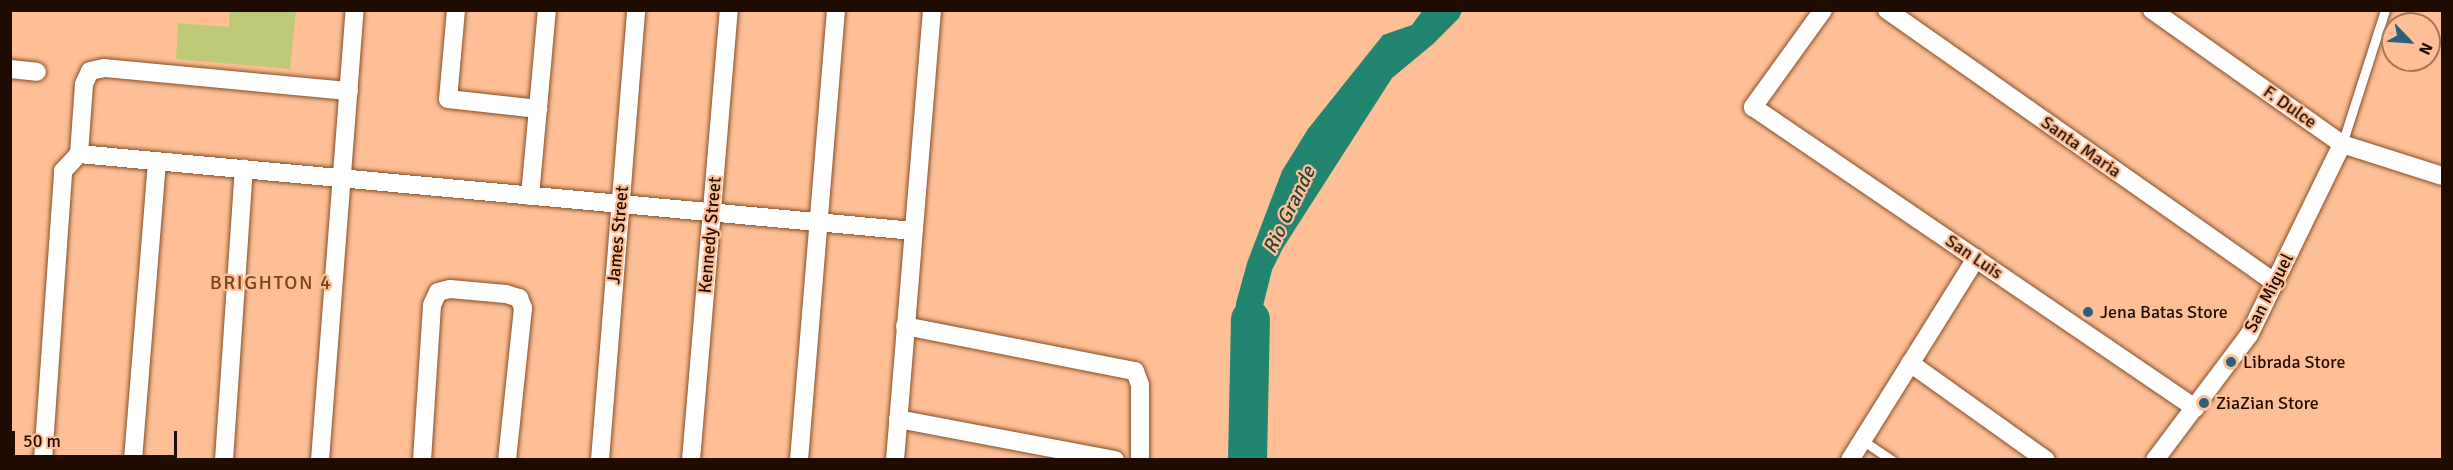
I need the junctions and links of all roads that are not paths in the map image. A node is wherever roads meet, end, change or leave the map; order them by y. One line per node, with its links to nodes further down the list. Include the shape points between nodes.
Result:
1 (355, 10): 14 (street)
2 (456, 10): 15 (street, via 448,99)
3 (547, 10): 15 (street)
4 (636, 10): 23 (street, James Street)
5 (729, 10): 24 (street, Kennedy Street)
6 (836, 10): 25 (street)
7 (932, 10): 26 (street)
8 (1823, 10): 27 (street, San Luis, via 1753,107)
9 (1887, 10): 28 (street, Santa Maria)
10 (2152, 10): 16 (street, F. Dulce)
11 (2385, 10): 16 (lane)
12 (10, 69): 13 (street)
13 (37, 72)
14 (349, 91): 17 (street, via 104,68 90,71 84,84); 21 (street)
15 (538, 109): 22 (street)
16 (2342, 144): 20 (street, F. Dulce); 28 (street, San Miguel)
17 (79, 153): 18 (street); 34 (street, via 63,171)
18 (157, 161): 19 (street); 35 (street)
19 (244, 169): 21 (street); 36 (street)
20 (2442, 176)
21 (342, 178): 22 (street); 37 (street)
22 (530, 196): 23 (street)
23 (620, 204): 24 (street); 40 (street, James Street)
24 (712, 212): 25 (street); 41 (street, Kennedy Street)
25 (818, 222): 26 (street); 42 (street)
26 (913, 231): 29 (street)
27 (1976, 258): 30 (street); 31 (street, San Luis)
28 (2276, 283): 31 (street, San Miguel, via 2249,335)
29 (905, 326): 32 (street); 45 (street, via 1135,371 1140,385)
30 (1910, 363): 33 (street); 48 (street)
31 (2195, 408): 49 (street, San Miguel)
32 (898, 419): 43 (street); 44 (street)
33 (1862, 440): 46 (street); 47 (lane)
34 (43, 459)
35 (133, 459)
36 (224, 459)
37 (320, 459)
38 (422, 459): 39 (street, via 432,305 438,292 450,289 506,294 519,298 523,308)
39 (507, 459)
40 (600, 459)
41 (692, 459)
42 (799, 459)
43 (895, 459)
44 (1115, 459)
45 (1140, 459)
46 (1850, 459)
47 (1892, 459)
48 (2046, 459)
49 (2155, 459)

